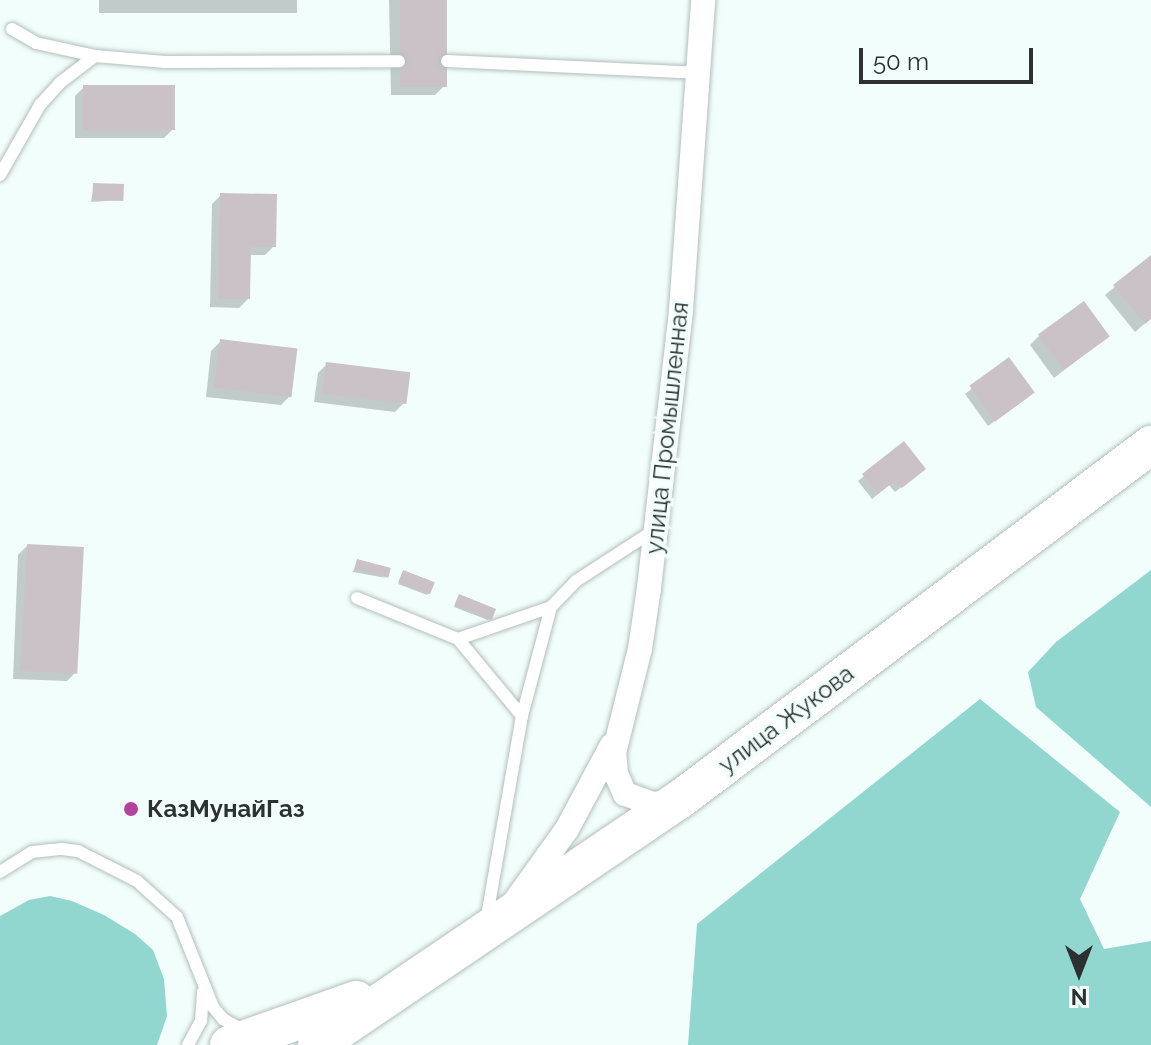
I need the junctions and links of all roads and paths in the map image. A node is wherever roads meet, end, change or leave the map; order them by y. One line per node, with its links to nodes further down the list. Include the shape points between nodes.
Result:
1 (703, 0): 6 (street, улица Промышленная)
2 (12, 29): 3 (lane, via 36,43)
3 (95, 56): 4 (lane, via 165,62); 7 (lane, via 40,105)
4 (399, 61)
5 (447, 61): 6 (lane)
6 (698, 73): 9 (street, улица Промышленная, via 681,310)
7 (0, 175)
8 (1151, 445): 15 (main road, улица Жукова)
9 (656, 529): 11 (lane, via 576,581); 14 (street, улица Промышленная, via 640,649)
10 (357, 598): 12 (lane)
11 (551, 607): 12 (lane); 13 (lane)
12 (458, 639): 13 (lane)
13 (522, 716): 17 (lane)
14 (618, 732): 15 (street, улица Промышленная, via 614,764 625,794 653,804); 17 (street, via 557,844)
15 (679, 800): 17 (main road, улица Жукова)
16 (0, 872): 19 (lane, via 18,858 48,849 78,851 108,864 153,893 177,917)
17 (484, 934): 18 (main road, улица Жукова)
18 (411, 979): 20 (main road, улица Жукова); 23 (main road, улица Жукова)
19 (202, 985): 20 (lane, via 229,1024); 21 (lane, via 201,1021)
20 (269, 1033): 22 (main road, улица Жукова)
21 (188, 1045)
22 (229, 1045)
23 (317, 1045)

